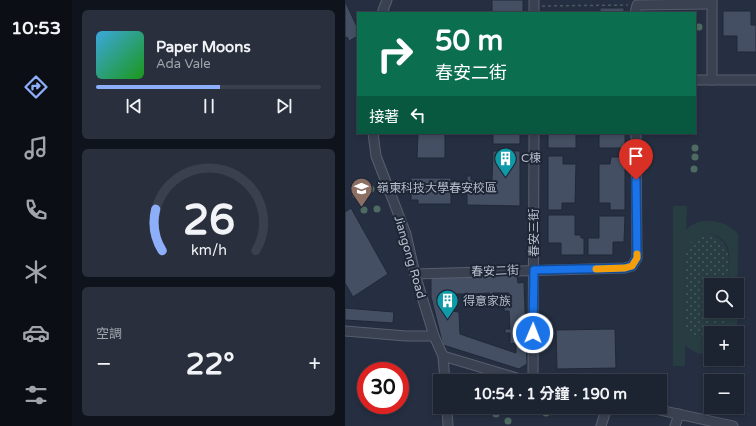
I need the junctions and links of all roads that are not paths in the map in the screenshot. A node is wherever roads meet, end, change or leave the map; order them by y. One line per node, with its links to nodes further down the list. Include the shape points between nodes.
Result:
1 (387, 0): 4 (street)
2 (712, 2): 3 (street); 6 (street)
3 (636, 9)
4 (381, 12)
5 (696, 80): 6 (street)
6 (712, 80): 7 (street)
7 (756, 80)
8 (373, 134): 12 (street, Jiangong Road, via 376,156 406,234)
9 (534, 134): 11 (street, 春安三街)
10 (636, 134): 11 (street, 春安二街, via 637,258 632,266)
11 (534, 270): 12 (street, 春安二街); 18 (street, 春安三街)
12 (415, 274): 14 (street, Jiangong Road)
13 (345, 330): 14 (street)
14 (434, 336): 15 (street, Jiangong Road)
15 (443, 356): 16 (street, Jiangong Road); 17 (street)
16 (444, 374)
17 (503, 374)
18 (533, 374)
19 (667, 411): 22 (street)
20 (447, 414): 23 (street)
21 (605, 414): 24 (street)
22 (679, 414): 25 (street); 26 (street)
23 (448, 426)
24 (601, 426)
25 (675, 426)
26 (733, 426)

